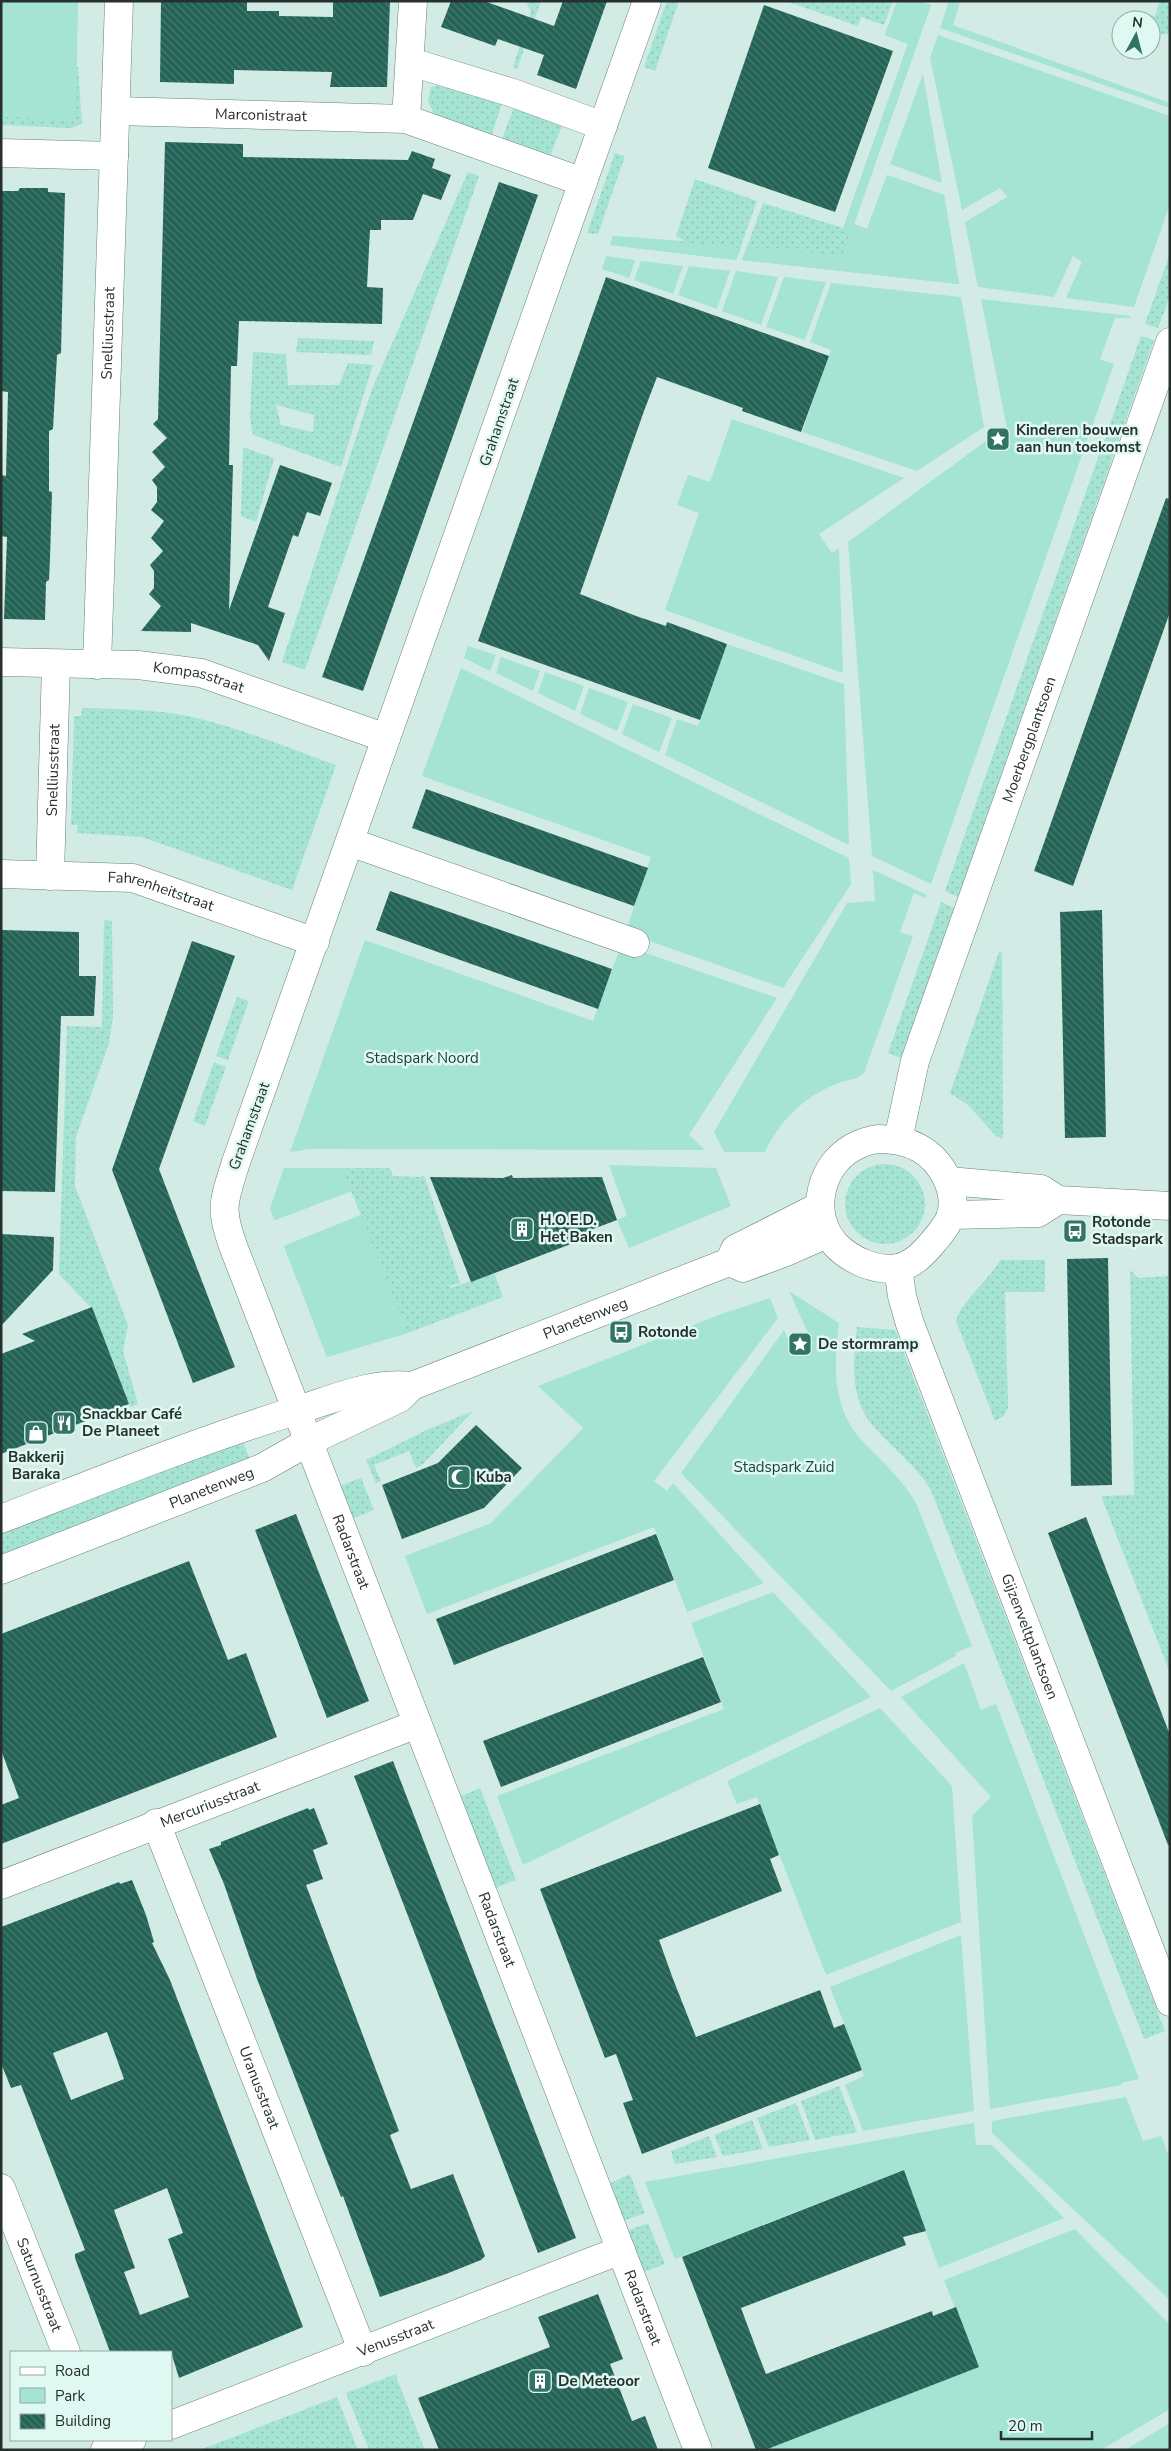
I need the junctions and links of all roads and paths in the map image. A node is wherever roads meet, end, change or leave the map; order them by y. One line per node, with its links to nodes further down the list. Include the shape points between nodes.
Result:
1 (119, 1): 5 (street, Snelliusstraat)
2 (413, 1): 4 (street)
3 (647, 1): 7 (street, Grahamstraat)
4 (410, 62): 6 (street); 7 (street)
5 (116, 111): 6 (street, Marconistraat); 9 (street, Snelliusstraat)
6 (406, 119): 10 (street, Marconistraat)
7 (603, 126): 10 (street, Grahamstraat)
8 (1, 153): 9 (street)
9 (114, 156): 14 (street, Snelliusstraat)
10 (583, 182): 15 (street, Grahamstraat)
11 (1170, 342): 21 (street, Moerbergplantsoen, via 915,1062)
12 (1, 662): 13 (street, Kompasstraat)
13 (56, 664): 14 (street, Kompasstraat); 18 (street, Snelliusstraat)
14 (97, 665): 15 (street, Kompasstraat, via 138,665 201,673)
15 (386, 738): 16 (street, Grahamstraat)
16 (350, 842): 19 (street, Grahamstraat); 20 (street)
17 (1, 874): 18 (street, Fahrenheitstraat)
18 (50, 876): 19 (street, Fahrenheitstraat, via 133,878)
19 (315, 942): 31 (street, Grahamstraat, via 236,1162 223,1215)
20 (635, 943)
21 (898, 1140): 22 (street, via 920,1148 938,1164); 25 (street, via 878,1139 859,1144 843,1154 830,1169 822,1187)
22 (949, 1181): 23 (street, via 1041,1188); 26 (street)
23 (1058, 1200): 24 (street); 26 (street, via 1038,1213)
24 (1165, 1201)
25 (820, 1206): 27 (street); 28 (street, Planetenweg, via 735,1249)
26 (951, 1215): 29 (street, via 943,1231 920,1256)
27 (827, 1234): 28 (street, Planetenweg, via 743,1268); 29 (street, via 842,1251 861,1262 880,1268)
28 (729, 1262): 30 (street, Planetenweg)
29 (898, 1268): 38 (street, Gijzenveltplantsoen, via 910,1324)
30 (412, 1386): 31 (street, Planetenweg, via 392,1383); 32 (street, Planetenweg, via 400,1398)
31 (298, 1410): 32 (street, Radarstraat); 33 (street, Planetenweg, via 245,1425)
32 (310, 1441): 34 (street, Planetenweg, via 262,1468); 35 (street, Radarstraat)
33 (1, 1519)
34 (1, 1570)
35 (417, 1724): 36 (street, Mercuriusstraat); 40 (street, Radarstraat)
36 (156, 1823): 37 (street, Mercuriusstraat); 42 (street, Uranusstraat)
37 (1, 1885)
38 (1170, 2002)
39 (1, 2188): 41 (street, Saturnusstraat)
40 (620, 2250): 42 (street, Venusstraat); 46 (street, Radarstraat)
41 (66, 2351)
42 (362, 2352): 43 (street, Venusstraat)
43 (172, 2425)
44 (129, 2441): 45 (street)
45 (104, 2450)
46 (698, 2450)

